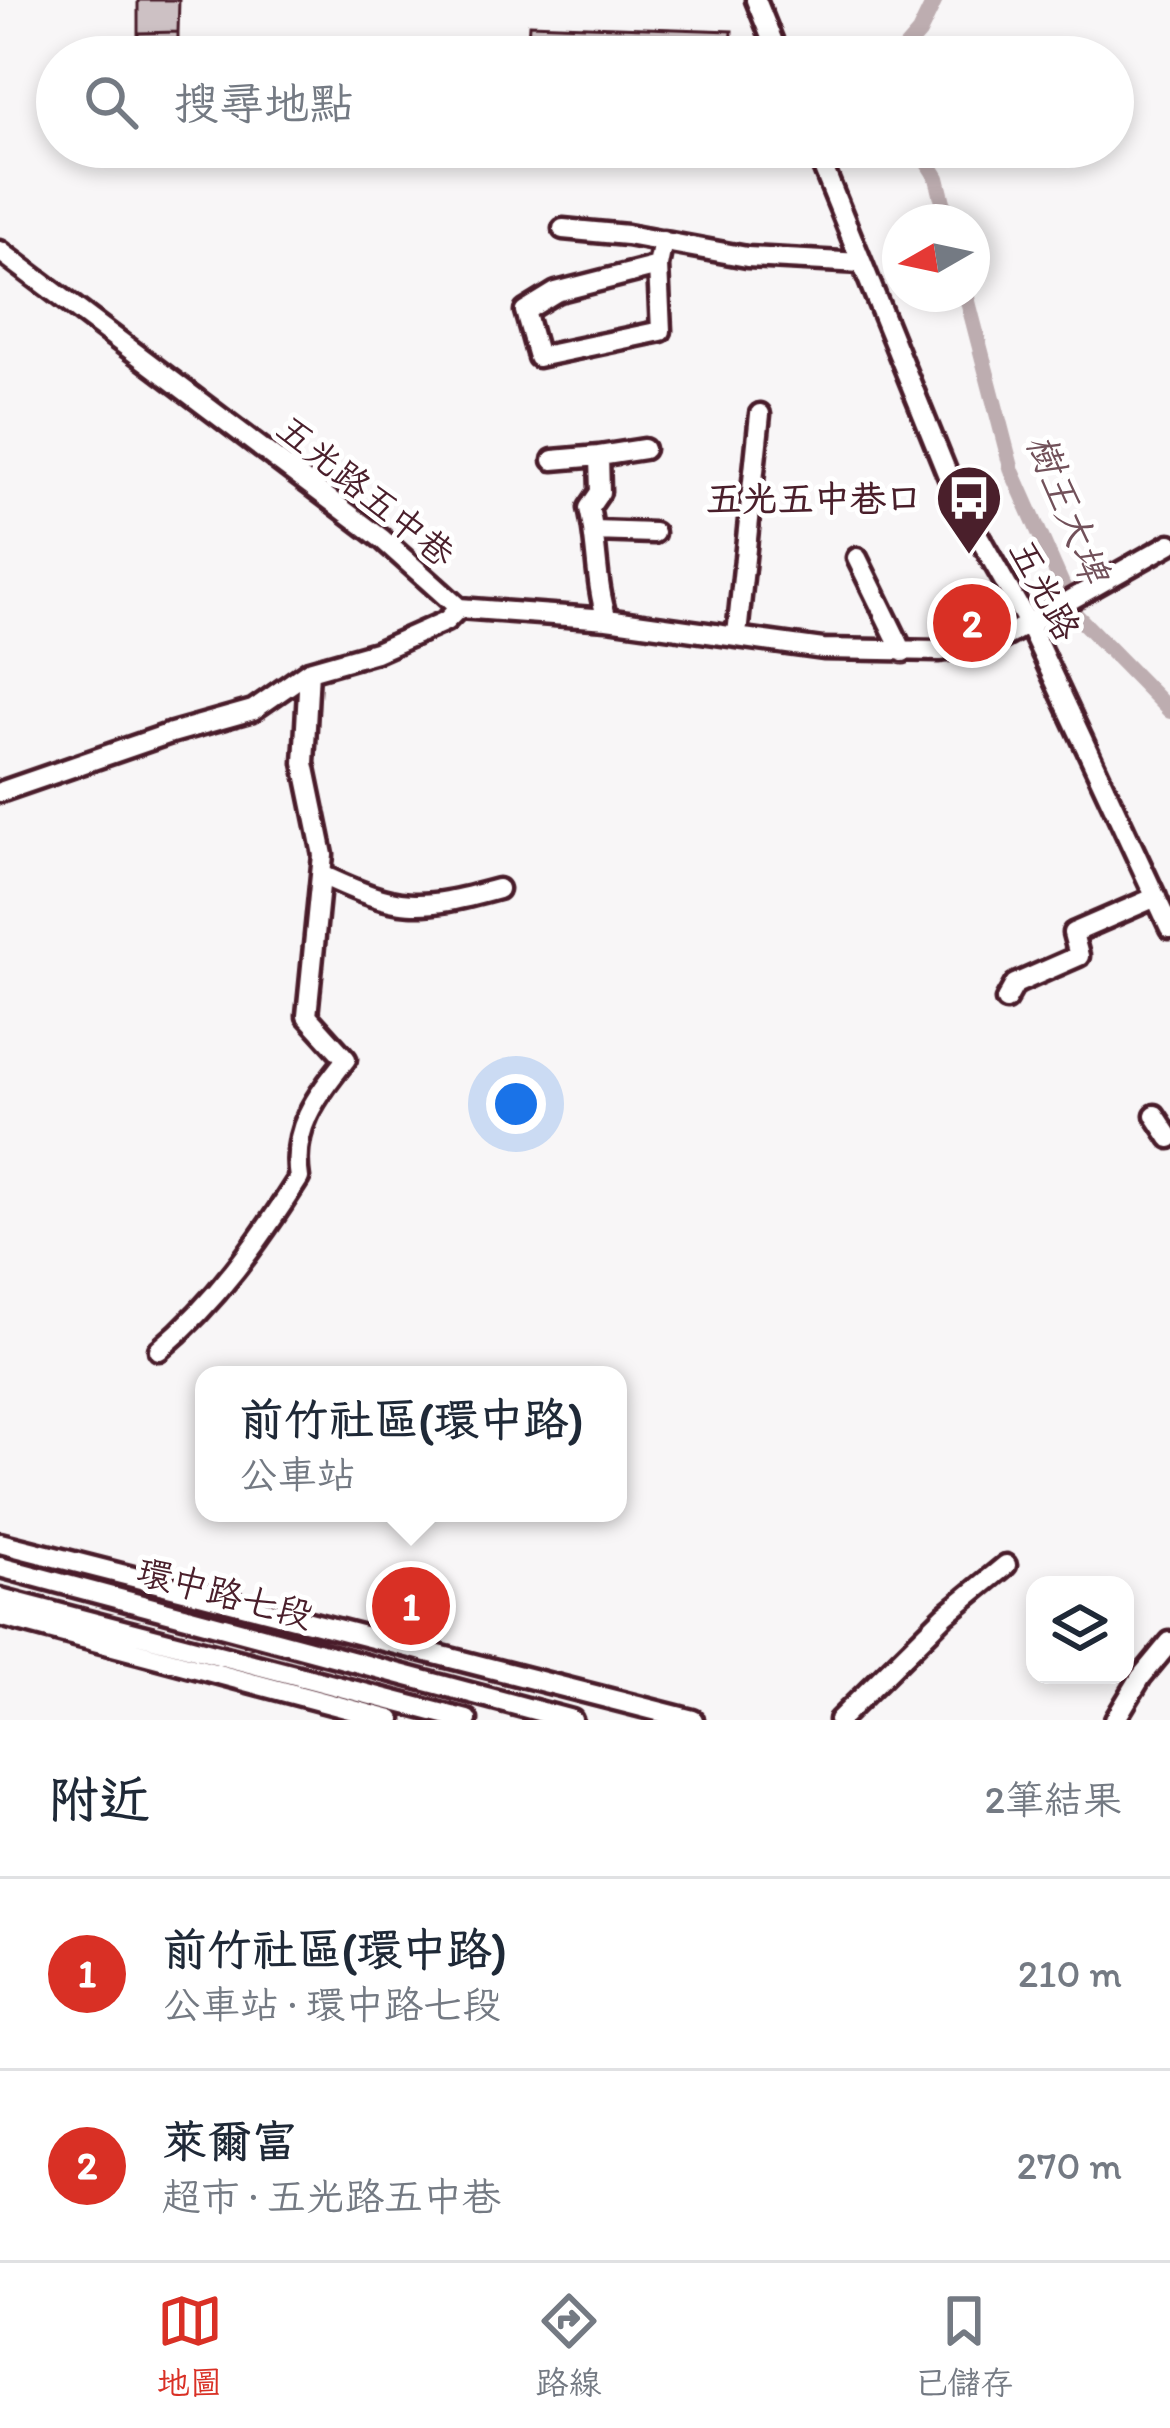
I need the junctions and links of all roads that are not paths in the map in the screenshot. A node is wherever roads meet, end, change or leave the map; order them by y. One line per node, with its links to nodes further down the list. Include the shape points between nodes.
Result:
1 (756, 0): 2 (street)
2 (771, 36)
3 (824, 168): 7 (street, 五光路)
4 (563, 229): 5 (street)
5 (663, 242): 7 (street, via 747,257); 8 (street)
6 (0, 251): 17 (street, 五光路五中巷, via 382,539)
7 (862, 263): 19 (street, 五光路, via 957,498)
8 (658, 266): 8 (street, via 556,292 525,311 538,357 661,331)
9 (760, 414): 20 (street)
10 (644, 448): 11 (street)
11 (599, 456): 12 (street); 13 (street, via 599,492 589,508)
12 (553, 460)
13 (594, 531): 14 (street); 18 (street)
14 (655, 533)
15 (1170, 544): 19 (street, 五光路五中巷)
16 (857, 558): 21 (street)
17 (459, 608): 18 (street, 五光路五中巷); 22 (street, via 376,652)
18 (607, 619): 20 (street, 五光路五中巷)
19 (1029, 625): 21 (street, 五光路五中巷, via 994,643); 26 (street, 五光路)
20 (737, 635): 21 (street, 五光路五中巷)
21 (903, 652)
22 (309, 671): 23 (street, via 253,710); 24 (street, via 304,763)
23 (0, 792)
24 (322, 875): 25 (street, via 414,906); 31 (street, via 307,1016 346,1059 303,1121 292,1189 232,1275)
25 (498, 889)
26 (1156, 897): 27 (street, 五光路); 28 (street, via 1073,933 1079,956 1015,984)
27 (1168, 921)
28 (1006, 1000)
29 (1155, 1115): 30 (street)
30 (1170, 1138)
31 (159, 1350)
32 (3, 1543): 40 (street, 環中路七段)
33 (1006, 1565): 41 (street)
34 (0, 1567): 39 (street, 環中路七段)
35 (1, 1612): 37 (street, 環中路七段); 38 (street, 環中路七段)
36 (1170, 1642): 42 (street)
37 (392, 1720)
38 (467, 1720)
39 (572, 1720)
40 (693, 1720)
41 (839, 1720)
42 (1115, 1720)

